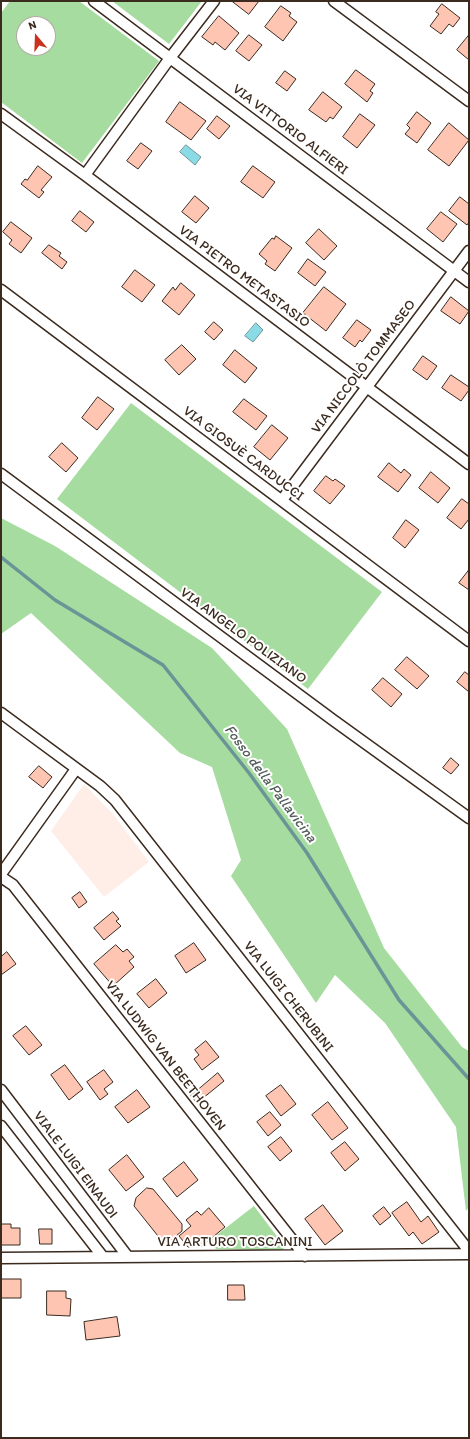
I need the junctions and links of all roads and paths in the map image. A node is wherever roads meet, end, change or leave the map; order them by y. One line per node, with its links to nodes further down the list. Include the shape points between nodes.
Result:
1 (94, 1): 4 (street, VIA VITTORIO ALFIERI)
2 (214, 1): 4 (street)
3 (334, 1): 5 (street)
4 (170, 58): 7 (street); 9 (street, VIA VITTORIO ALFIERI)
5 (469, 101)
6 (1, 114): 7 (street, VIA PIETRO METASTASIO)
7 (85, 175): 12 (street, VIA PIETRO METASTASIO)
8 (469, 251): 9 (street, VIA NICCOLÒ TOMMASEO)
9 (454, 271): 10 (street, VIA VITTORIO ALFIERI); 12 (street, VIA NICCOLÒ TOMMASEO)
10 (469, 282)
11 (1, 290): 15 (street, VIA GIOSUÈ CARDUCCI)
12 (367, 388): 13 (street, VIA PIETRO METASTASIO); 15 (street, VIA NICCOLÒ TOMMASEO)
13 (469, 464)
14 (1, 474): 19 (street, VIA ANGELO POLIZIANO)
15 (282, 500): 16 (street, VIA GIOSUÈ CARDUCCI)
16 (469, 640)
17 (1, 713): 18 (street, VIA LUIGI CHERUBINI)
18 (76, 769): 20 (street); 24 (street, VIA LUIGI CHERUBINI, via 115,800)
19 (469, 818)
20 (1, 874)
21 (1, 877): 26 (street, VIA LUDWIG VAN BEETHOVEN, via 12,885)
22 (1, 1090): 28 (street, VIALE LUIGI EINAUDI)
23 (1, 1126): 27 (street)
24 (469, 1251)
25 (469, 1254): 26 (street, VIA ARTURO TOSCANINI)
26 (305, 1256): 28 (street, VIA ARTURO TOSCANINI)
27 (103, 1257): 28 (street, VIA ARTURO TOSCANINI); 29 (street, VIA ARTURO TOSCANINI)
28 (128, 1257)
29 (1, 1258)

